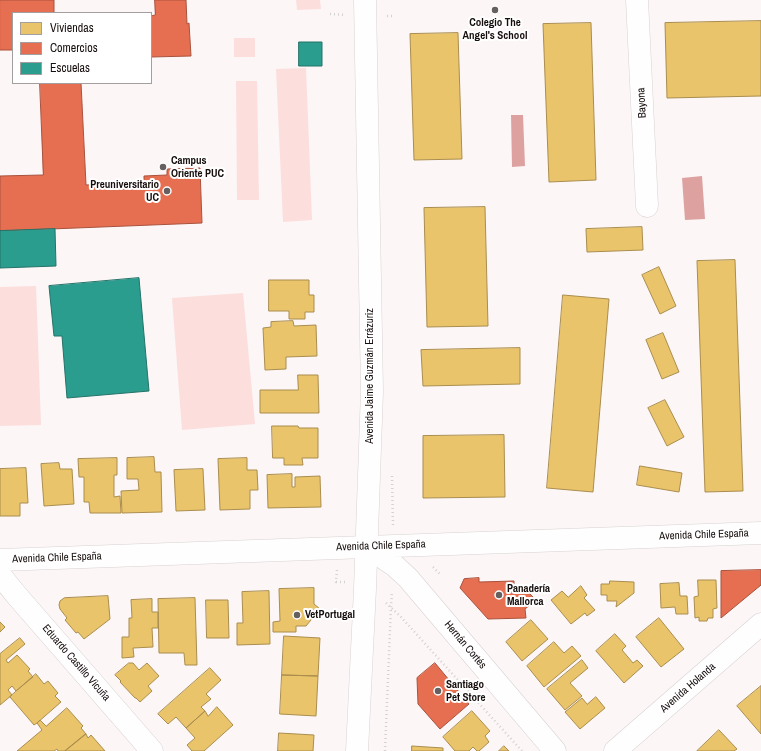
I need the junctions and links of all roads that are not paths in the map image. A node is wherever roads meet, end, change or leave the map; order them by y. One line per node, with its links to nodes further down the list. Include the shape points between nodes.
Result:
1 (365, 0): 2 (street); 6 (street, Avenida Jaime Guzmán Errázuriz, via 372,391)
2 (373, 0)
3 (637, 0): 4 (street, Bayona)
4 (647, 206)
5 (761, 533): 6 (street, Avenida Chile España)
6 (367, 547): 7 (street, Avenida Chile España); 11 (street, Avenida Jaime Guzmán Errázuriz); 12 (street, Hernán Cortés, via 408,578)
7 (0, 560)
8 (0, 575): 10 (street, Eduardo Castillo Vicuña)
9 (761, 624): 13 (street, Avenida Holanda)
10 (152, 751)
11 (357, 751)
12 (555, 751)
13 (615, 751)

